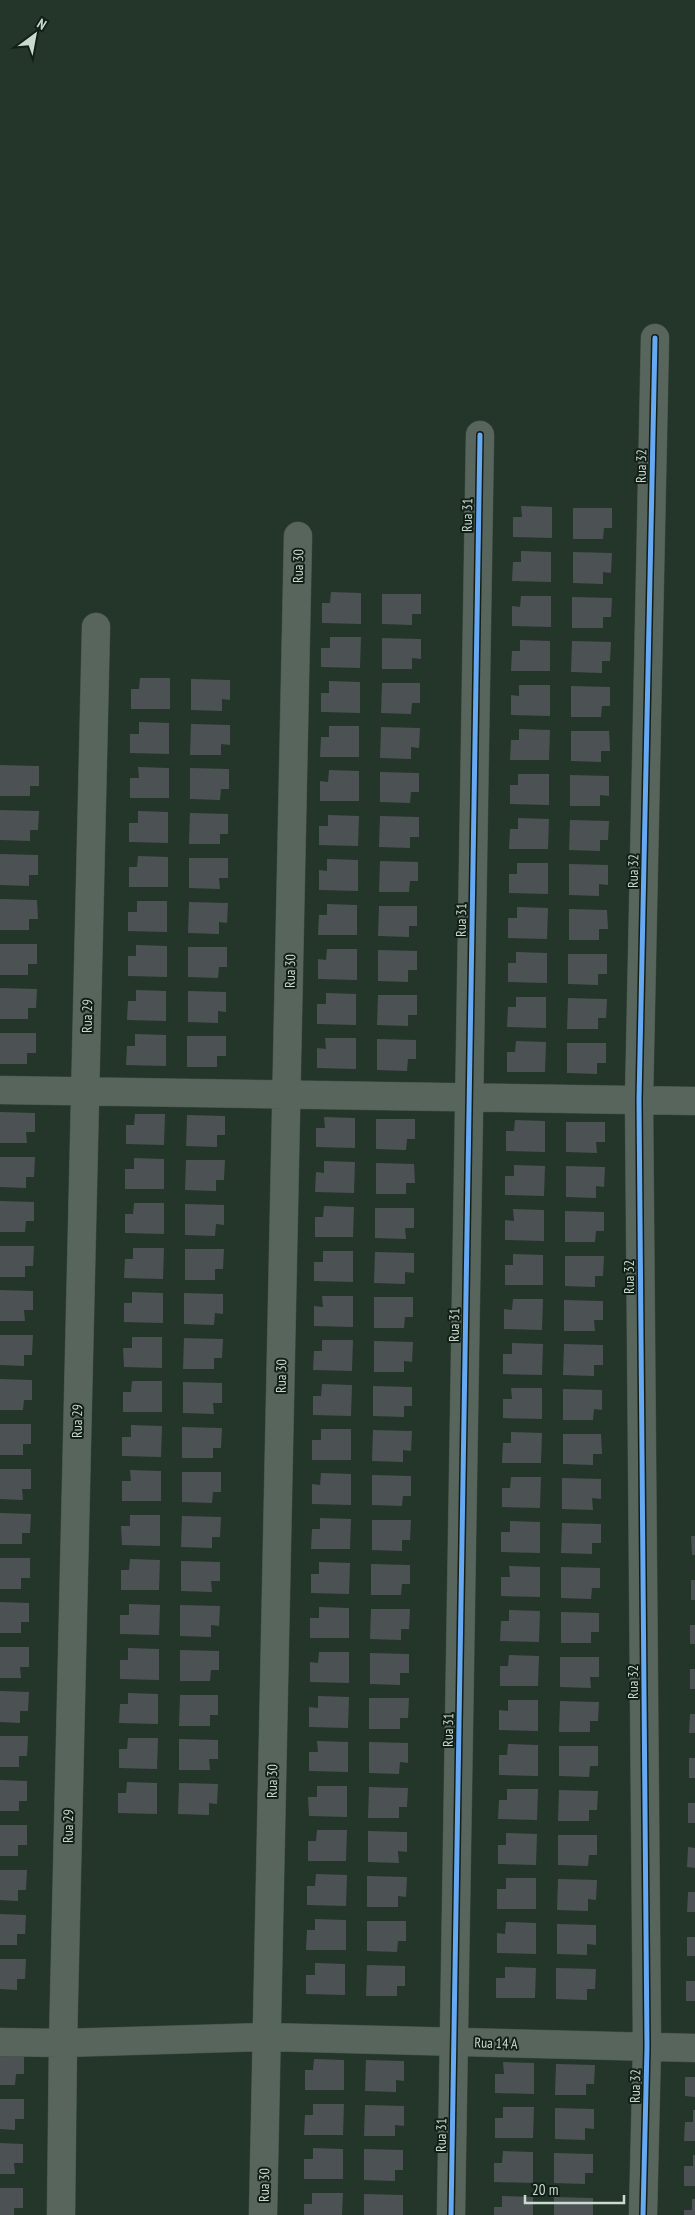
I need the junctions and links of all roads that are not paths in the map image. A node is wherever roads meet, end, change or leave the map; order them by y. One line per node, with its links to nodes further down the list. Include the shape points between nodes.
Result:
1 (655, 338): 9 (street, Rua 32)
2 (480, 435): 8 (street, Rua 31)
3 (298, 536): 7 (street, Rua 30)
4 (96, 627): 6 (street, Rua 29)
5 (0, 1090): 6 (street)
6 (85, 1092): 7 (street); 14 (street, Rua 29)
7 (287, 1095): 8 (street); 11 (street, Rua 30)
8 (469, 1098): 9 (street); 13 (street, Rua 31)
9 (639, 1100): 10 (street); 15 (street, Rua 32)
10 (695, 1101)
11 (267, 2037): 13 (street, Rua 14 A); 14 (street, Rua 14 A); 18 (street, Rua 30)
12 (0, 2042): 14 (street, Rua 14 A)
13 (454, 2042): 15 (street, Rua 14 A); 19 (street, Rua 31)
14 (62, 2043): 17 (street, Rua 29)
15 (647, 2047): 16 (street, Rua 14 A); 20 (street, Rua 32)
16 (695, 2048)
17 (61, 2215)
18 (263, 2215)
19 (451, 2215)
20 (643, 2215)

